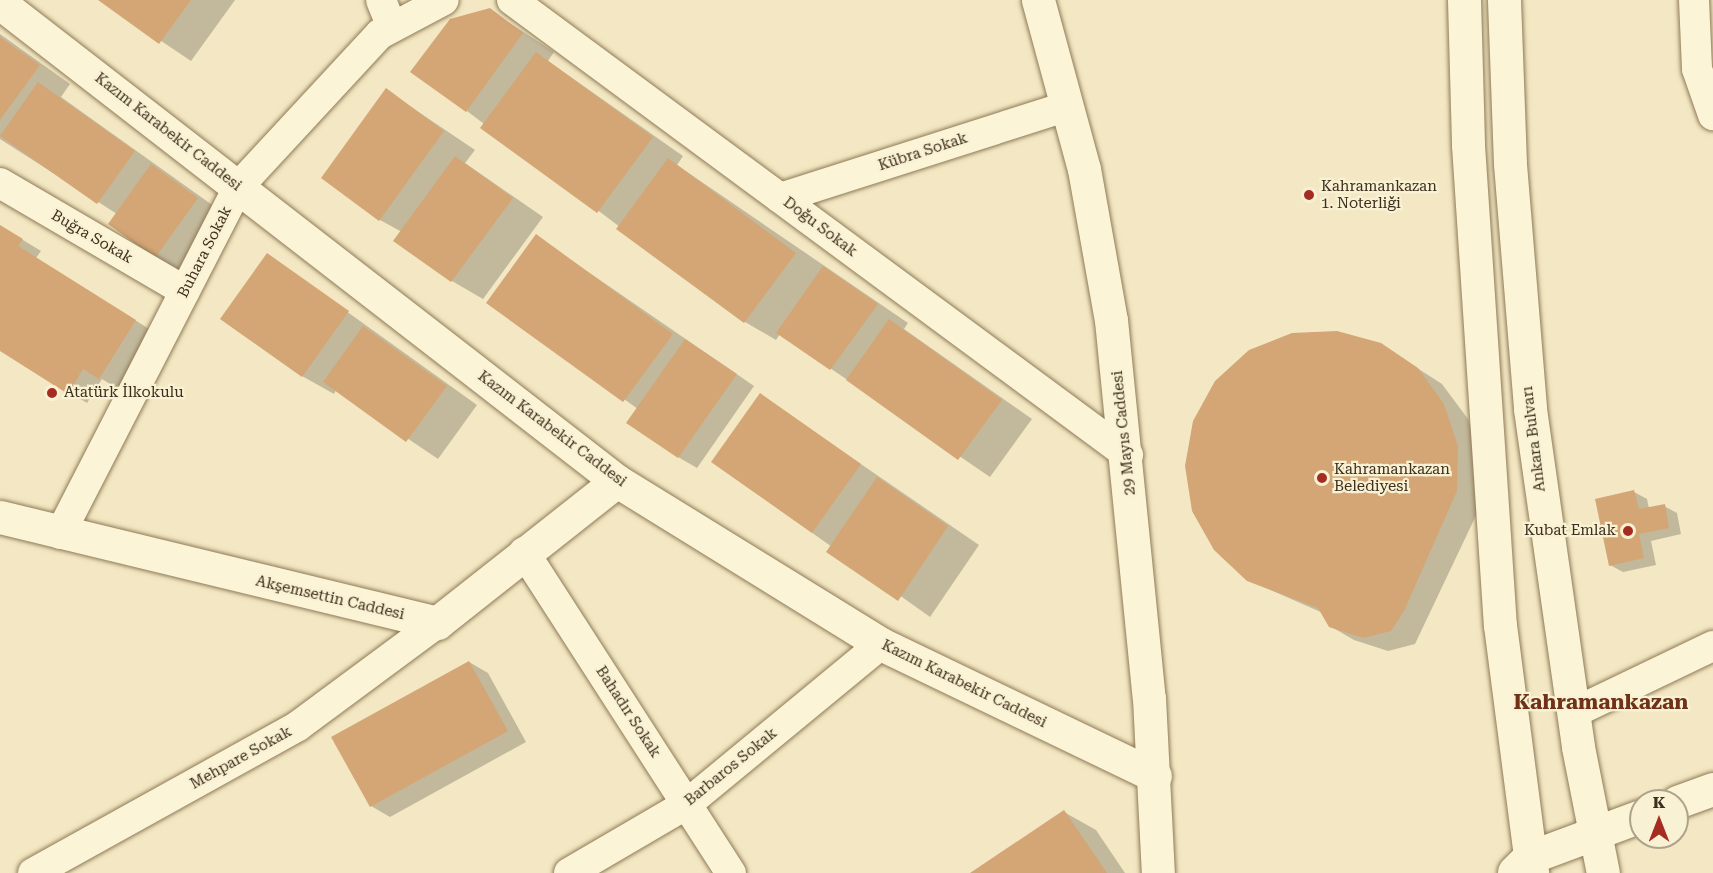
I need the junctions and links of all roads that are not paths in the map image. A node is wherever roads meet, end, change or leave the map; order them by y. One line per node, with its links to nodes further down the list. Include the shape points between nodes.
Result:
1 (381, 0): 9 (street)
2 (444, 0): 9 (street, Buhara Sokak)
3 (512, 0): 14 (street, Doğu Sokak)
4 (1038, 0): 10 (street, 29 Mayıs Caddesi)
5 (1464, 0): 31 (street, via 1468,145 1500,625)
6 (1504, 0): 24 (street, Ankara Bulvarı, via 1510,165 1530,409)
7 (1694, 0): 11 (street, via 1697,69)
8 (0, 3): 13 (street, Kazım Karabekir Caddesi)
9 (392, 27): 13 (street, Buhara Sokak)
10 (1066, 107): 14 (street, Kübra Sokak); 16 (street, 29 Mayıs Caddesi, via 1099,241)
11 (1713, 115)
12 (0, 183): 15 (street, Buğra Sokak)
13 (239, 186): 15 (street, Buhara Sokak); 17 (street, Kazım Karabekir Caddesi)
14 (780, 198): 16 (street, Doğu Sokak)
15 (185, 291): 19 (street, Buhara Sokak)
16 (1128, 455): 25 (street, 29 Mayıs Caddesi)
17 (617, 480): 20 (street); 22 (street, Kazım Karabekir Caddesi)
18 (0, 517): 19 (street, Akşemsettin Caddesi)
19 (60, 534): 21 (street, Akşemsettin Caddesi)
20 (524, 552): 21 (street); 28 (street, Bahadır Sokak)
21 (437, 623): 32 (street, Mehpare Sokak, via 298,726)
22 (881, 644): 25 (street, Kazım Karabekir Caddesi); 28 (street, Barbaros Sokak)
23 (1713, 646): 24 (street)
24 (1573, 713): 30 (street, Ankara Bulvarı)
25 (1155, 776): 35 (street, 29 Mayıs Caddesi)
26 (1713, 789): 27 (street)
27 (1689, 798)
28 (687, 804): 33 (street, Barbaros Sokak); 34 (street, Bahadır Sokak)
29 (1629, 820): 30 (street)
30 (1594, 833): 31 (street); 36 (street, Ankara Bulvarı)
31 (1524, 868)
32 (45, 870)
33 (569, 873)
34 (731, 873)
35 (1158, 873)
36 (1603, 873)

